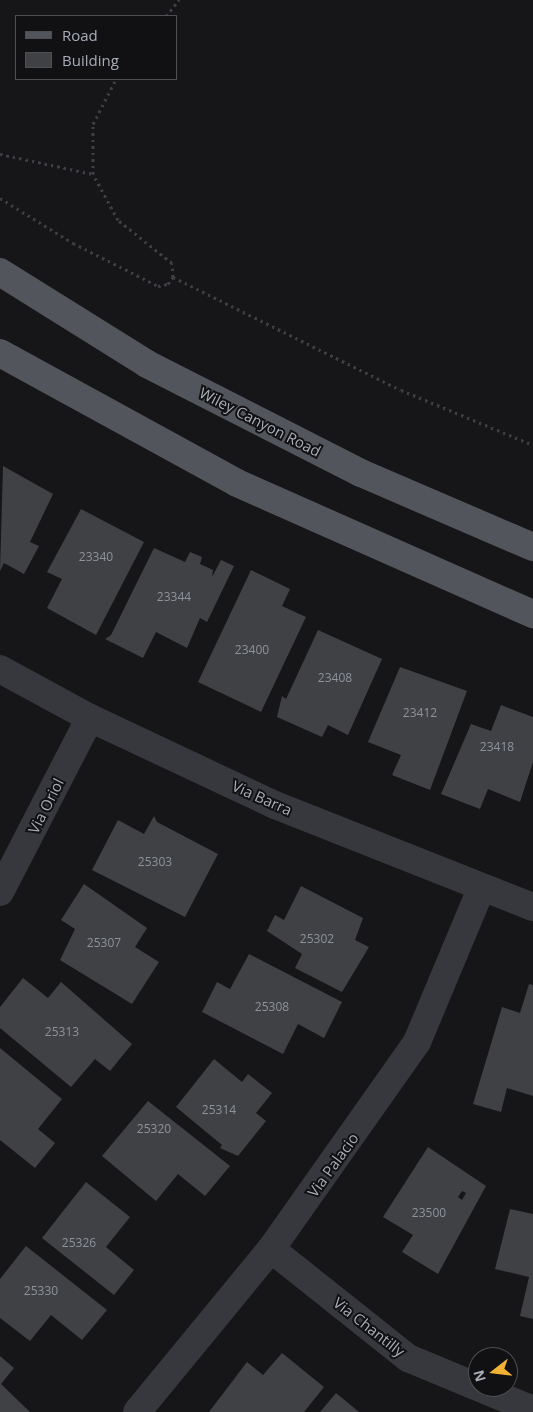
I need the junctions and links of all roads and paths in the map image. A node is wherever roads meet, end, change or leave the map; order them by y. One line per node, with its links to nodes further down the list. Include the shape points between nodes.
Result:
1 (179, 0): 2 (path)
2 (167, 15)
3 (115, 80): 5 (path, via 93,124)
4 (0, 154): 5 (path)
5 (93, 174): 8 (path, via 118,220 166,256)
6 (0, 198): 8 (path, via 73,243 158,286 168,284)
7 (0, 272): 11 (main road, Wiley Canyon Road, via 155,368 361,473)
8 (173, 277): 10 (path, via 401,390)
9 (0, 353): 12 (main road, via 237,483)
10 (533, 445)
11 (533, 547)
12 (533, 614)
13 (0, 669): 14 (street, Via Barra)
14 (90, 718): 15 (street, Via Barra, via 275,805); 16 (street, Via Oriol)
15 (482, 890): 17 (street, Via Barra); 18 (street, Via Palacio, via 417,1042)
16 (0, 892)
17 (533, 907)
18 (271, 1249): 19 (street, Via Chantilly, via 408,1358); 20 (street, Via Palacio)
19 (533, 1410)
20 (138, 1412)

